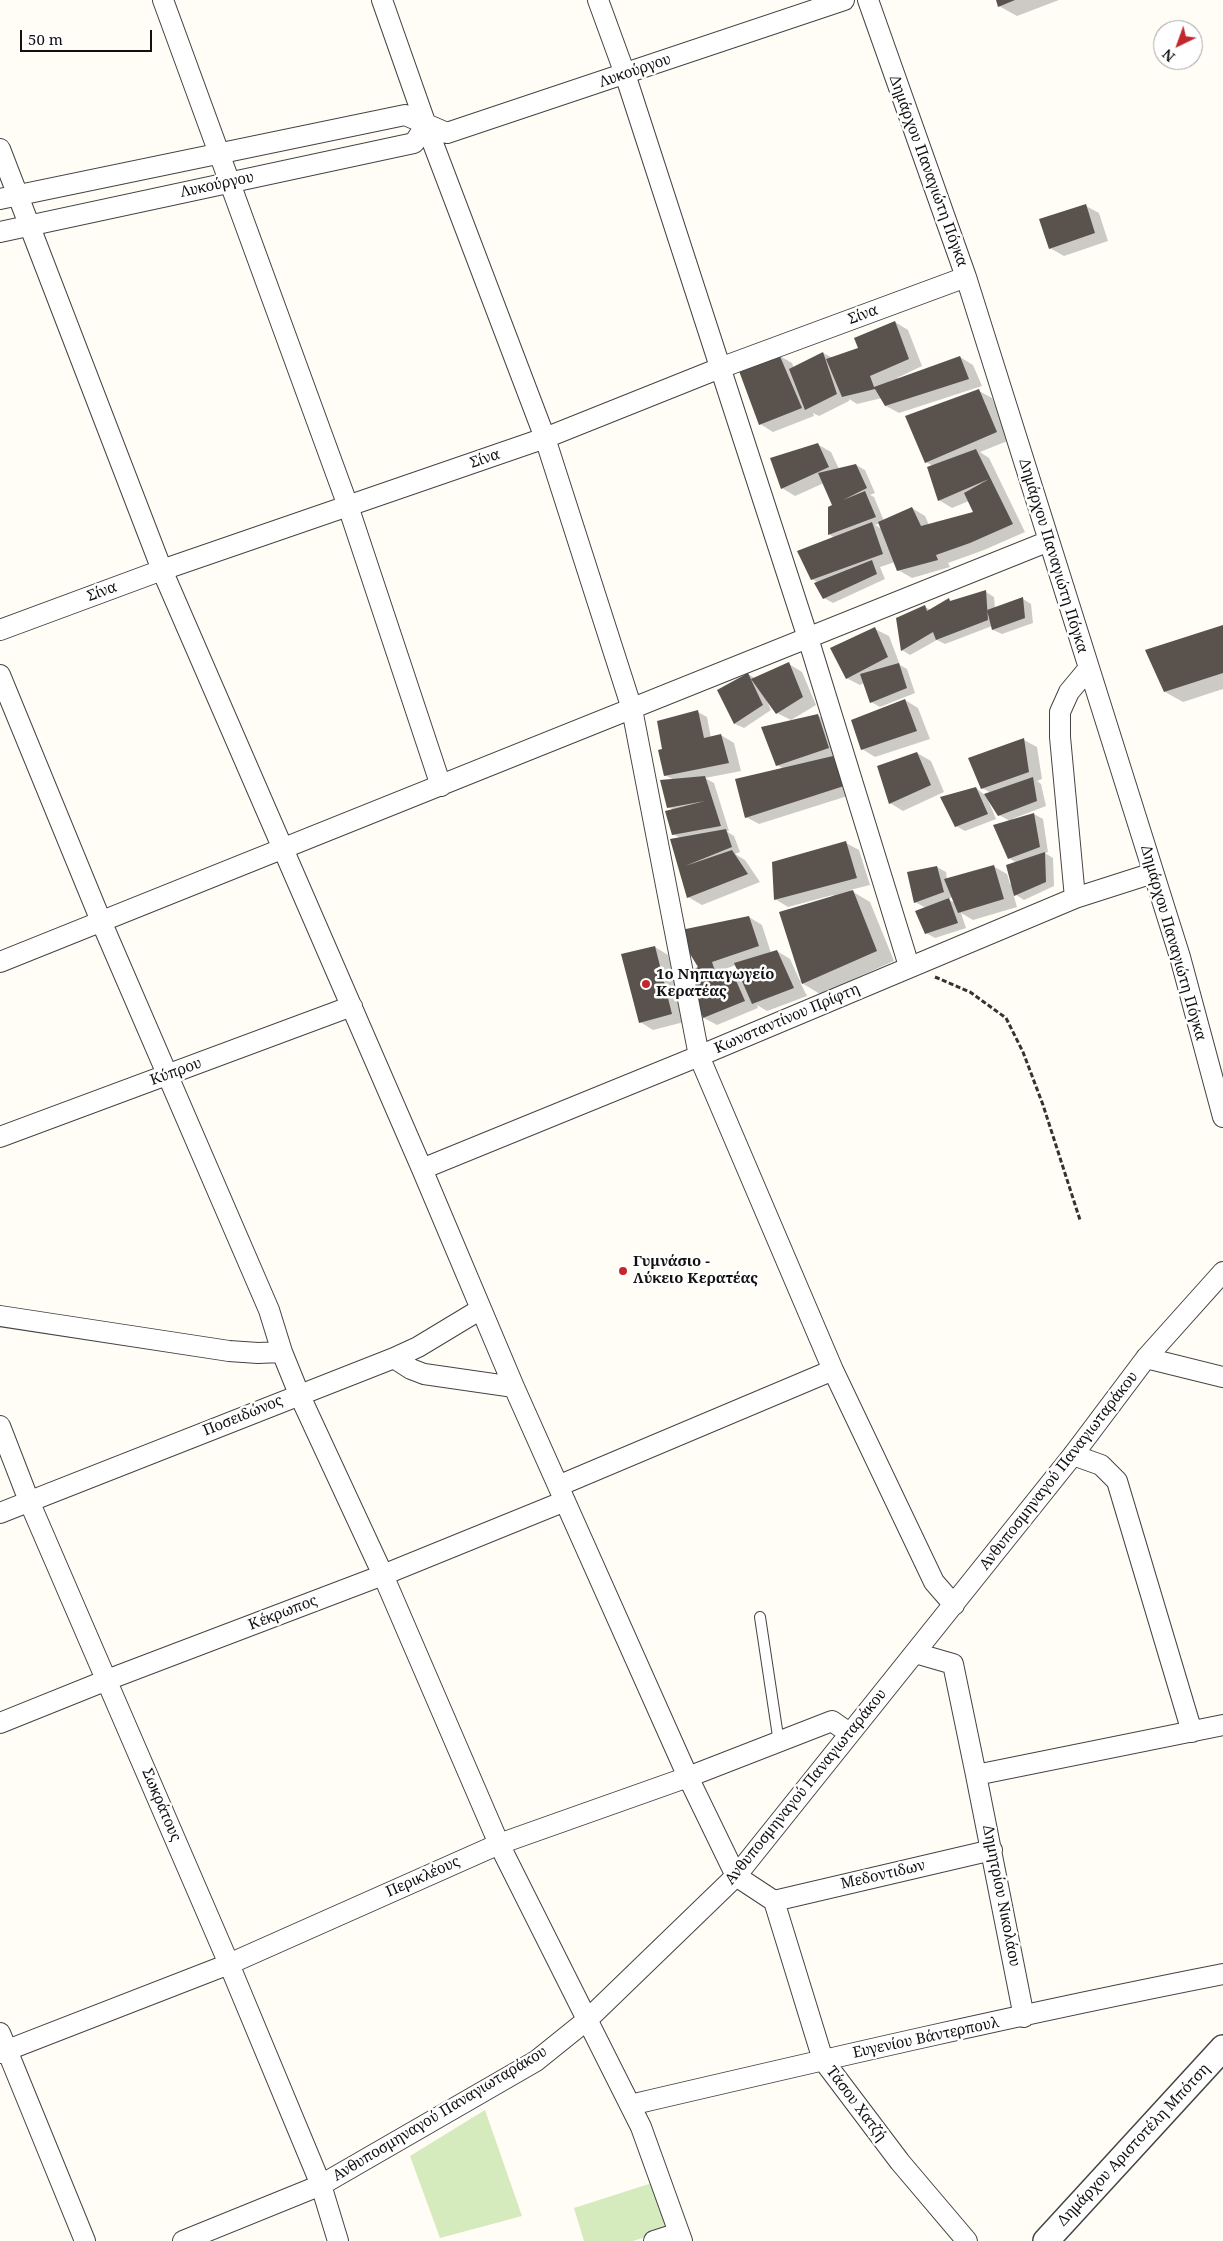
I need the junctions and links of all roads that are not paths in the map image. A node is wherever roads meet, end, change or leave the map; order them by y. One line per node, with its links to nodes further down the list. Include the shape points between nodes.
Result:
1 (163, 0): 9 (street)
2 (382, 0): 7 (street)
3 (598, 0): 6 (street)
4 (844, 0): 6 (street, Λυκούργου)
5 (868, 0): 14 (street, Δημάρχου Παναγιώτη Πόγκα)
6 (625, 74): 7 (street, Λυκούργου, via 447,133); 15 (street)
7 (426, 125): 9 (street, Λυκούργου, via 405,115); 10 (street, Λυκούργου, via 414,143); 16 (street)
8 (0, 149): 11 (street)
9 (219, 153): 10 (street); 11 (street, Λυκούργου)
10 (230, 182): 12 (street, Λυκούργου); 17 (street)
11 (8, 196): 12 (street)
12 (30, 225): 13 (street, Λυκούργου); 19 (street)
13 (0, 232)
14 (966, 277): 15 (street, Σίνα); 18 (street, Δημάρχου Παναγιώτη Πόγκα)
15 (720, 368): 16 (street, Σίνα); 21 (street)
16 (545, 438): 17 (street, Σίνα); 24 (street)
17 (348, 506): 19 (street, Σίνα); 25 (street)
18 (1049, 541): 21 (street); 22 (street, Δημάρχου Παναγιώτη Πόγκα)
19 (162, 570): 20 (street, Σίνα); 26 (street)
20 (0, 630)
21 (808, 638): 24 (street); 31 (street)
22 (1089, 668): 27 (street, Δημάρχου Παναγιώτη Πόγκα); 28 (street, via 1069,692 1060,712)
23 (0, 676): 29 (street)
24 (632, 709): 25 (street); 33 (street)
25 (441, 786): 26 (street)
26 (283, 849): 29 (street); 32 (street)
27 (1153, 873): 28 (street, Κωνσταντίνου Πρίφτη); 35 (street, Δημάρχου Παναγιώτη Πόγκα, via 1180,957)
28 (1075, 898): 31 (street, Κωνσταντίνου Πρίφτη)
29 (101, 922): 30 (street); 34 (street)
30 (0, 962)
31 (909, 966): 33 (street, Κωνσταντίνου Πρίφτη)
32 (352, 1006): 34 (street, Κύπρου); 37 (street)
33 (699, 1056): 37 (street, Κωνσταντίνου Πρίφτη); 44 (street)
34 (168, 1075): 36 (street, Κύπρου); 41 (street, via 270,1310)
35 (1223, 1117)
36 (0, 1137)
37 (422, 1169): 39 (street)
38 (1223, 1272): 43 (street, Ανθυποσμηναγού Παναγιωταράκου)
39 (481, 1309): 42 (street, Ποσειδώνος); 46 (street)
40 (0, 1316): 41 (street, via 230,1351)
41 (282, 1352): 47 (street)
42 (394, 1358): 46 (street, via 424,1374); 47 (street, Ποσειδώνος)
43 (1146, 1358): 45 (street); 49 (street, Ανθυποσμηναγού Παναγιωταράκου)
44 (833, 1370): 50 (street, Κέκρωπος); 54 (street, via 934,1582)
45 (1223, 1377)
46 (514, 1387): 50 (street)
47 (299, 1394): 51 (street, Ποσειδώνος); 53 (street)
48 (0, 1426): 51 (street, Σωκράτους)
49 (1073, 1455): 54 (street, Ανθυποσμηναγού Παναγιωταράκου); 60 (street, via 1101,1465 1117,1481)
50 (561, 1494): 53 (street, Κέκρωπος); 64 (street)
51 (29, 1501): 52 (street, Ποσειδώνος); 57 (street, Σωκράτους)
52 (0, 1513)
53 (383, 1575): 57 (street, Κέκρωπος); 65 (street)
54 (954, 1605): 56 (street, Ανθυποσμηναγού Παναγιωταράκου)
55 (760, 1617): 62 (lane)
56 (915, 1654): 61 (street, Ανθυποσμηναγού Παναγιωταράκου); 63 (street, Δημητρίου Νικολάου, via 953,1664)
57 (108, 1680): 58 (street, Κέκρωπος); 69 (street, Σωκράτους)
58 (0, 1723)
59 (1223, 1725): 60 (street)
60 (1192, 1732): 63 (street)
61 (849, 1733): 62 (street, Περικλέους, via 832,1722); 67 (street, Ανθυποσμηναγού Παναγιωταράκου)
62 (779, 1743): 64 (street, Περικλέους)
63 (976, 1775): 66 (street, Δημητρίου Νικολάου)
64 (688, 1777): 65 (street, Περικλέους); 67 (street)
65 (499, 1844): 69 (street, Περικλέους); 72 (street)
66 (992, 1850): 68 (street, Μεδοντιδων); 71 (street, Δημητρίου Νικολάου)
67 (736, 1876): 68 (street); 72 (street, Ανθυποσμηναγού Παναγιωταράκου)
68 (774, 1901): 75 (street, Τάσου Χατζή)
69 (229, 1964): 73 (street, Περικλέους); 77 (street, Σωκράτους)
70 (1223, 1974): 71 (street, Ευγενίου Βάντερπουλ)
71 (1024, 2017): 75 (street, Ευγενίου Βάντερπουλ)
72 (588, 2020): 76 (street); 77 (street, Ανθυποσμηναγού Παναγιωταράκου, via 536,2061)
73 (3, 2045): 79 (street)
74 (1223, 2048): 84 (street, Δημάρχου Αριστοτέλη Μπότση)
75 (823, 2060): 76 (street, Ευγενίου Βάντερπουλ); 83 (street, Τάσου Χατζή, via 900,2162)
76 (630, 2105): 78 (street)
77 (320, 2184): 80 (street, Ανθυποσμηναγού Παναγιωταράκου); 81 (street, Σωκράτους)
78 (681, 2237): 82 (street)
79 (85, 2241)
80 (182, 2241)
81 (338, 2241)
82 (654, 2241)
83 (967, 2241)
84 (1046, 2241)

